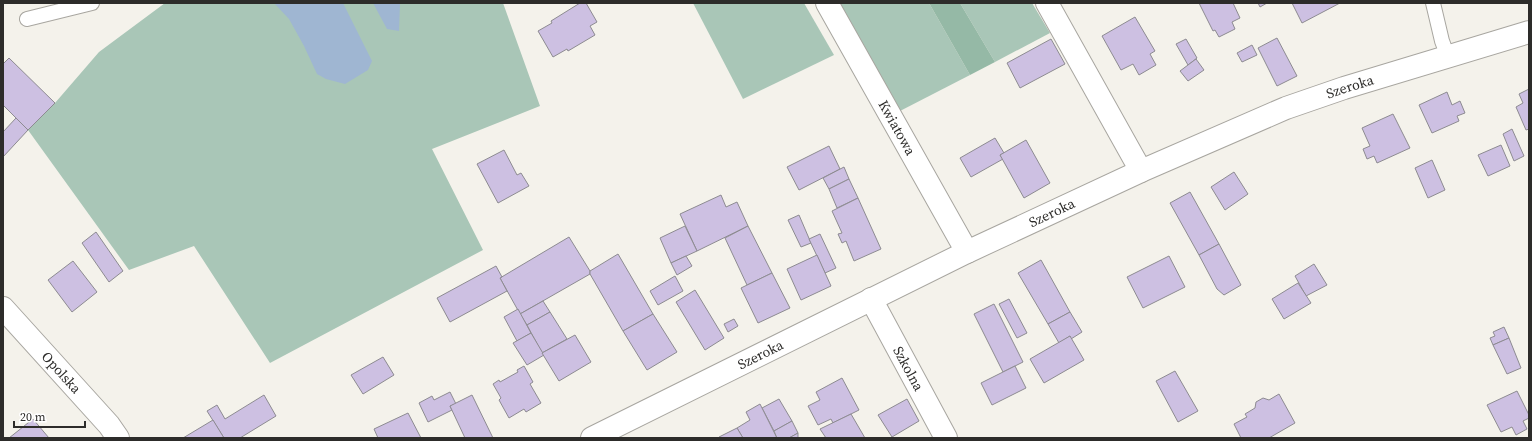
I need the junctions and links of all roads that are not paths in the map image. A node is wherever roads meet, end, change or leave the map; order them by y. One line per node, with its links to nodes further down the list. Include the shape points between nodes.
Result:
1 (92, 3): 5 (lane)
2 (827, 3): 9 (street, Kwiatowa)
3 (1046, 3): 8 (street)
4 (1433, 3): 7 (lane)
5 (26, 19)
6 (1529, 32): 7 (street, Szeroka)
7 (1448, 57): 8 (street, Szeroka, via 1286,108)
8 (1141, 171): 9 (street, Szeroka)
9 (967, 252): 10 (street, Szeroka)
10 (871, 300): 13 (street, Szeroka); 14 (street, Szkolna)
11 (3, 308): 12 (street, Opolska)
12 (118, 438)
13 (592, 438)
14 (946, 438)

